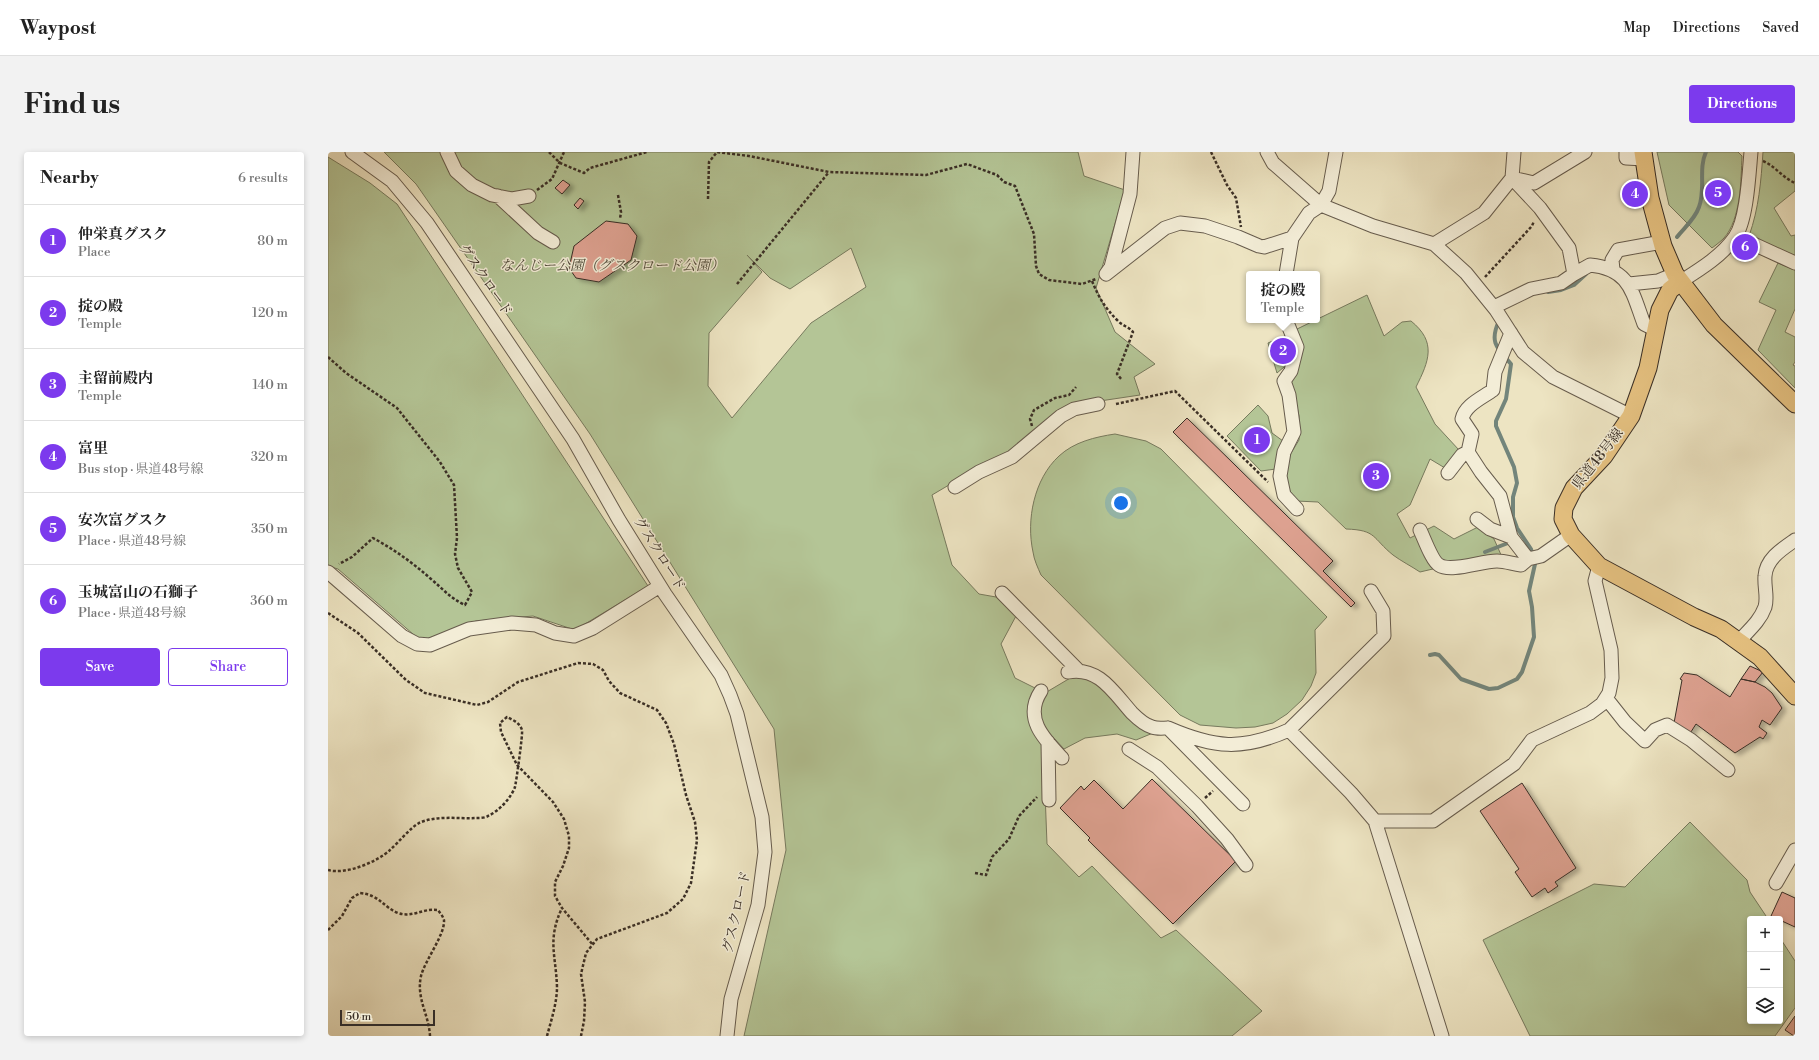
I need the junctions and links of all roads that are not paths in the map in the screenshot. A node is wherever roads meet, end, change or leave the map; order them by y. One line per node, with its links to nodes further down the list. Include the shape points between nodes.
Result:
1 (352, 152): 45 (street, グスクロード, via 392,181 427,223 573,439)
2 (447, 152): 12 (street, via 456,171 472,185)
3 (1133, 152): 16 (street, via 1130,194 1111,267 1106,274 1165,228 1180,223 1205,226 1264,247)
4 (1267, 152): 14 (street, via 1273,163)
5 (1336, 152): 14 (street, via 1329,191)
6 (1514, 152): 11 (street)
7 (1585, 152): 11 (street, via 1534,183)
8 (1626, 152): 9 (street, via 1626,158)
9 (1643, 155): 18 (main road, via 1650,198)
10 (1754, 156): 15 (street)
11 (1512, 178): 19 (street, via 1484,213); 23 (street, via 1540,208 1569,248)
12 (498, 196): 13 (street, via 512,199); 17 (street, via 538,233)
13 (529, 196)
14 (1321, 205): 16 (street, via 1309,213); 19 (street, via 1373,226)
15 (1736, 236): 20 (street); 24 (street, via 1721,253)
16 (1292, 238): 21 (street)
17 (553, 242)
18 (1662, 242): 22 (street, via 1618,250 1612,260); 24 (main road, via 1670,265)
19 (1434, 244): 26 (street, via 1466,273)
20 (1795, 264)
21 (1286, 271)
22 (1616, 272): 23 (street, via 1590,265); 25 (street)
23 (1574, 274): 26 (street, via 1561,283 1531,289)
24 (1678, 278): 25 (street); 29 (main road, 県道48号線, via 1664,300); 31 (main road, via 1714,325)
25 (1629, 284): 29 (street, via 1644,324)
26 (1495, 308): 28 (street)
27 (1287, 323): 36 (street, via 1297,347 1291,370 1284,381 1289,395 1294,432 1284,452 1280,476 1284,495)
28 (1509, 329): 32 (street, via 1523,352 1553,377); 33 (street, via 1506,345 1495,372 1493,390 1463,413 1462,419 1472,434)
29 (1656, 330): 32 (main road, 県道48号線, via 1648,368)
30 (1098, 404): 35 (street, via 1074,408 1012,457 979,472)
31 (1795, 404)
32 (1631, 416): 39 (main road, 県道48号線, via 1604,456 1574,488 1564,508 1563,519)
33 (1468, 452): 34 (street, via 1462,455); 40 (street, via 1500,496)
34 (1448, 473)
35 (955, 487)
36 (1297, 509)
37 (1477, 519): 40 (street, via 1490,529)
38 (1420, 530): 42 (street, via 1433,559 1439,565 1452,568 1497,561 1521,565)
39 (1571, 535): 42 (street); 43 (main road, 県道48号線)
40 (1511, 537): 42 (street)
41 (1795, 540): 48 (street, via 1780,550 1769,563 1765,576 1765,606 1759,619)
42 (1533, 558)
43 (1599, 566): 48 (main road, 県道48号線, via 1721,629); 51 (street, via 1595,581 1611,650 1612,678)
44 (328, 572): 45 (street, via 402,636 417,644 430,645 469,629 512,623 536,625 555,633 574,636 593,628)
45 (660, 586): 64 (street, グスクロード, via 721,675 730,695 762,817 764,873 758,906 731,999)
46 (1371, 591): 53 (street, via 1384,611 1384,636)
47 (1002, 594): 52 (street, via 1073,671 1090,672 1100,678 1139,720 1152,727)
48 (1739, 641): 50 (main road, 県道48号線, via 1764,662)
49 (1042, 691): 54 (street, via 1038,695 1034,711 1036,726)
50 (1795, 696)
51 (1606, 698): 57 (street, via 1625,722 1645,741 1655,730 1667,725); 60 (street, via 1590,713 1532,740 1514,764 1433,821)
52 (1168, 728): 53 (street, via 1205,742 1224,745 1247,744 1269,739); 59 (street)
53 (1289, 730): 60 (street)
54 (1048, 742): 56 (street); 58 (street)
55 (1129, 749): 62 (street, via 1157,767 1197,806)
56 (1062, 758)
57 (1728, 770)
58 (1049, 797)
59 (1243, 804)
60 (1375, 821): 65 (street)
61 (1795, 850): 63 (street)
62 (1246, 865)
63 (1776, 883)
64 (727, 1036)
65 (1442, 1036)

